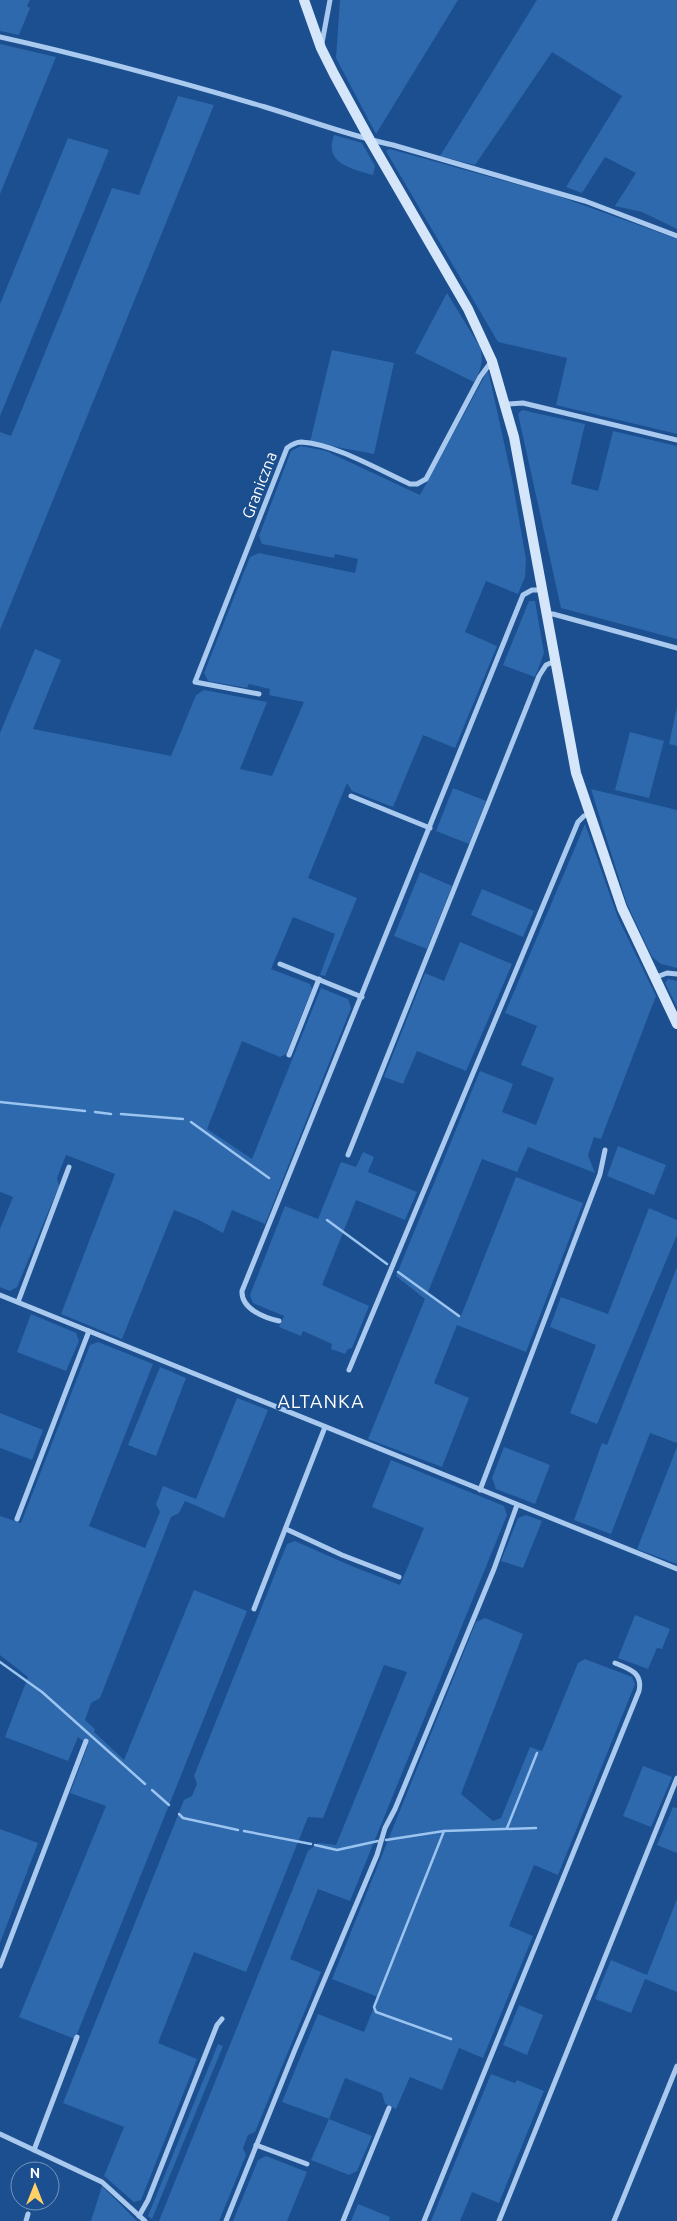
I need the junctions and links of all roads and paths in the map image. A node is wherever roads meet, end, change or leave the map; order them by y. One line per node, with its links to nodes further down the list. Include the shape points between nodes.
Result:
1 (304, 0): 4 (street)
2 (330, 0): 4 (street)
3 (0, 37): 5 (street, via 145,72)
4 (321, 48): 5 (street)
5 (370, 140): 6 (street, via 585,201); 7 (street, via 468,309)
6 (677, 236)
7 (492, 361): 8 (street); 14 (street, Graniczna, via 422,482 410,484 340,452 321,447 299,442 287,448 195,682)
8 (506, 404): 9 (street, via 523,403); 10 (street)
9 (677, 440)
10 (541, 590): 11 (street); 17 (street, via 532,590 524,595)
11 (546, 614): 12 (street); 13 (street)
12 (677, 648)
13 (554, 661): 16 (street, via 573,758); 26 (street, via 546,665 539,676)
14 (259, 694)
15 (351, 796): 17 (street)
16 (589, 814): 20 (street, via 622,908); 32 (street, via 578,822)
17 (430, 828): 22 (street)
18 (280, 964): 21 (street)
19 (677, 974): 20 (street, via 668,973)
20 (654, 978): 23 (street)
21 (319, 979): 22 (street); 24 (street)
22 (362, 997): 30 (street, via 242,1291 246,1305 254,1312)
23 (677, 1024)
24 (289, 1055)
25 (605, 1150): 34 (street, via 600,1174)
26 (348, 1155)
27 (69, 1167): 29 (street)
28 (0, 1295): 29 (street)
29 (18, 1302): 31 (street)
30 (279, 1321)
31 (89, 1331): 33 (street); 36 (street)
32 (349, 1370)
33 (325, 1427): 34 (street); 37 (street)
34 (480, 1490): 35 (street)
35 (517, 1505): 38 (street); 50 (street, via 395,1810 384,1828 378,1855)
36 (17, 1519)
37 (286, 1529): 39 (street); 40 (street)
38 (677, 1569)
39 (399, 1577)
40 (254, 1609)
41 (615, 1663): 59 (street, via 635,1672 640,1682 639,1691)
42 (86, 1741): 44 (street)
43 (677, 1778): 60 (street)
44 (0, 1966)
45 (222, 2019): 54 (street)
46 (77, 2037): 51 (street)
47 (677, 2066): 61 (street)
48 (389, 2108): 58 (street)
49 (0, 2134): 51 (street)
50 (256, 2145): 52 (street); 57 (street)
51 (34, 2150): 54 (street, via 102,2182)
52 (307, 2164)
53 (28, 2214): 55 (street)
54 (139, 2216): 56 (street)
55 (26, 2221)
56 (145, 2221)
57 (226, 2221)
58 (343, 2221)
59 (424, 2221)
60 (499, 2221)
61 (614, 2221)

